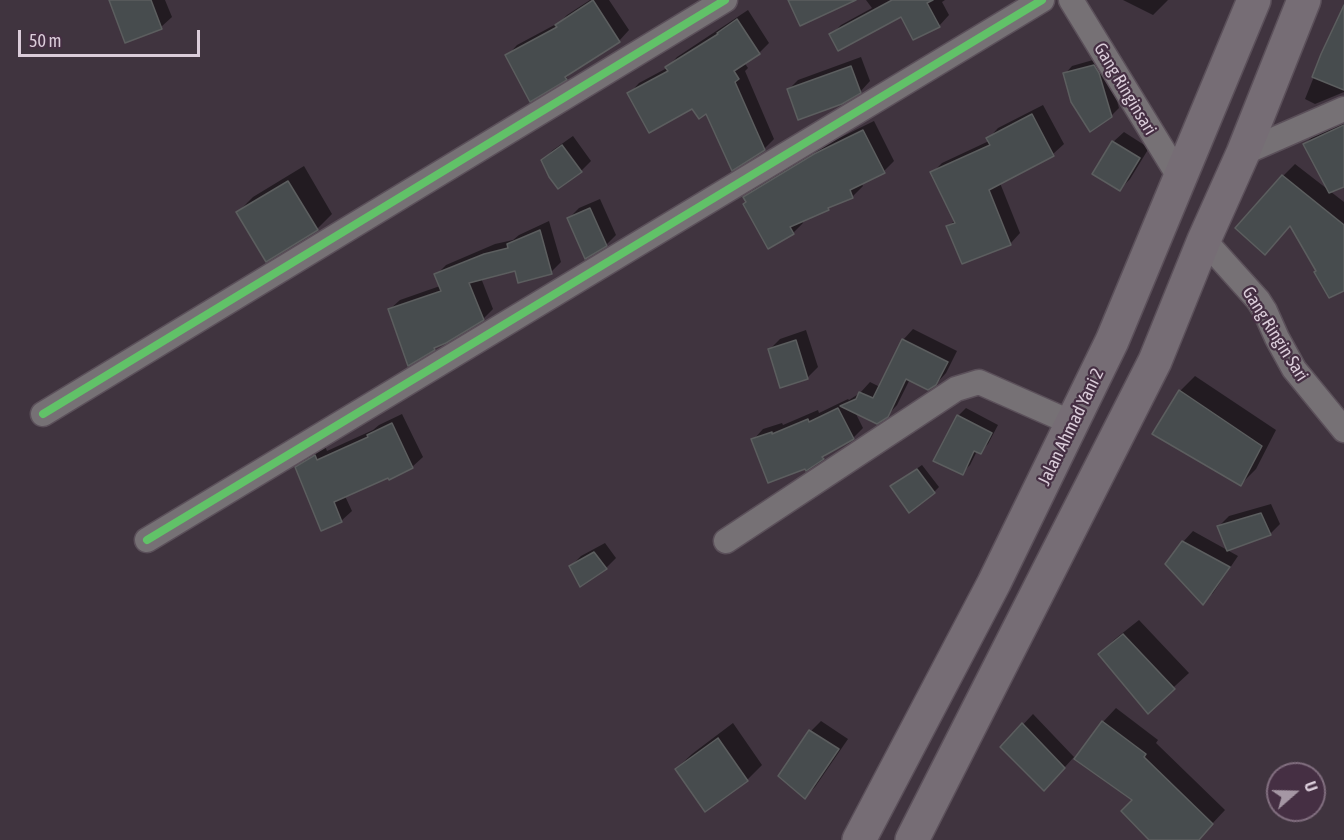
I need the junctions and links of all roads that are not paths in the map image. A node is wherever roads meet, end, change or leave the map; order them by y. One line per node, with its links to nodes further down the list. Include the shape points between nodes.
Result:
1 (724, 0): 10 (street)
2 (1042, 0): 13 (street)
3 (1071, 0): 8 (street, Gang Ringinsari)
4 (1254, 0): 8 (highway, Jalan Ahmad Yani 2)
5 (1304, 0): 7 (highway)
6 (1344, 109): 7 (street)
7 (1243, 153): 9 (highway)
8 (1180, 178): 11 (highway, Jalan Ahmad Yani 2, via 1112,341)
9 (1204, 240): 12 (street, Gang Ringin Sari, via 1258,300 1294,369); 16 (highway, via 1155,361)
10 (43, 414)
11 (1072, 423): 14 (street, via 979,382 956,389); 15 (highway, Jalan Ahmad Yani 2, via 994,583)
12 (1344, 430)
13 (147, 540)
14 (726, 541)
15 (859, 840)
16 (912, 840)

